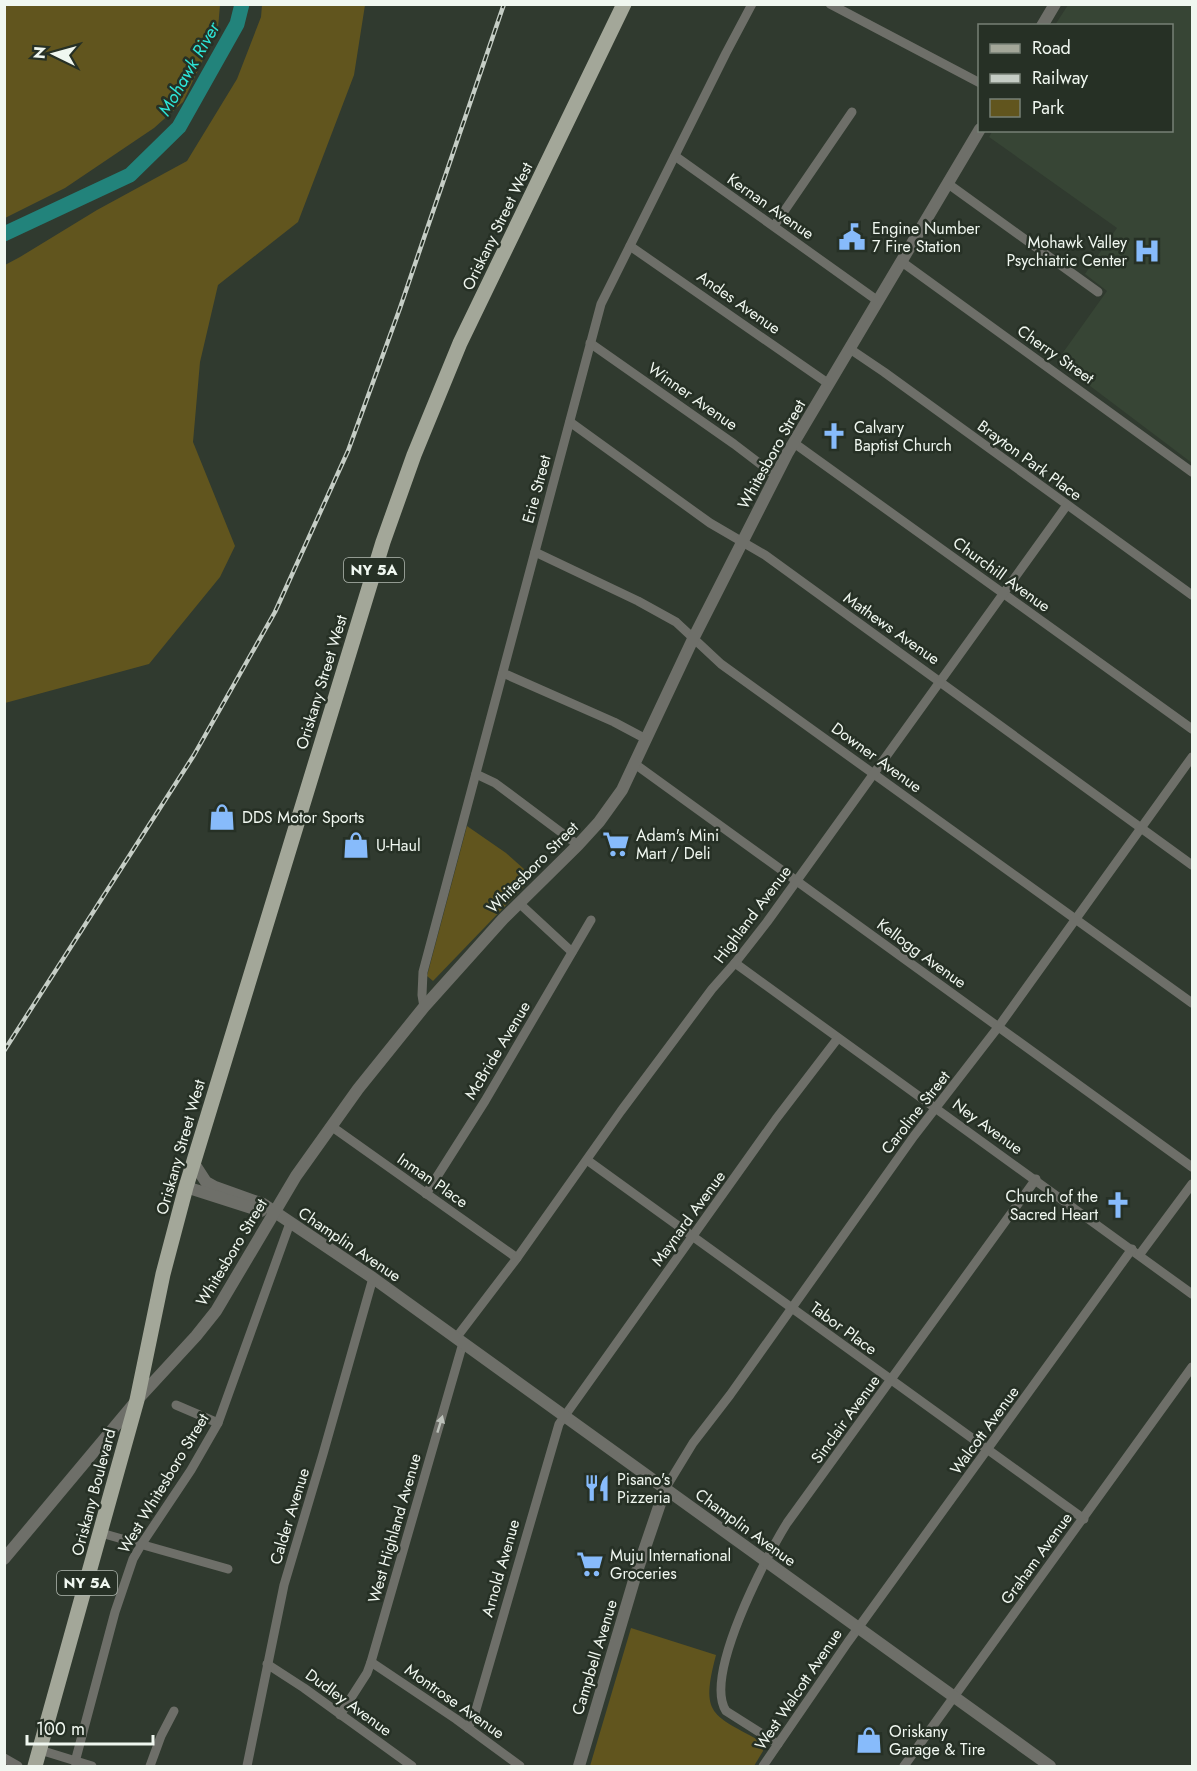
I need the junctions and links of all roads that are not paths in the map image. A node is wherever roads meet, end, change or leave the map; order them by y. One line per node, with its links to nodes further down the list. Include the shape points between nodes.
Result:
1 (624, 4): 53 (main road, Oriskany Street West / NY 5A, via 465,334 414,455 383,542)
2 (752, 4): 9 (street, Erie Street)
3 (830, 4): 6 (street)
4 (1054, 4): 5 (street)
5 (1043, 24)
6 (978, 82)
7 (852, 112): 11 (street)
8 (978, 132): 10 (street, Whitesboro Street)
9 (675, 156): 11 (street, Kernan Avenue); 12 (street, Erie Street)
10 (947, 183): 13 (street, Whitesboro Street); 14 (street)
11 (774, 226): 15 (street, Kernan Avenue)
12 (630, 246): 16 (street, Erie Street, via 601,304); 18 (street, Andes Avenue)
13 (902, 262): 15 (street, Whitesboro Street); 21 (street, Cherry Street)
14 (1098, 292)
15 (878, 301): 17 (street, Whitesboro Street)
16 (590, 343): 19 (street, Erie Street); 22 (street, Winner Avenue)
17 (850, 349): 18 (street, Whitesboro Street); 23 (street, Brayton Park Place)
18 (829, 384): 20 (street, Whitesboro Street)
19 (570, 422): 24 (street, Mathews Avenue); 25 (street, Erie Street)
20 (794, 443): 22 (street, Whitesboro Street); 26 (street, Churchill Avenue)
21 (1192, 472)
22 (776, 476): 24 (street, Whitesboro Street)
23 (1067, 505): 26 (street, Highland Avenue); 27 (street, Brayton Park Place)
24 (742, 543): 28 (street, Whitesboro Street); 30 (street, Mathews Avenue, via 765,555)
25 (535, 552): 28 (street, Downer Avenue, via 638,601 676,622); 29 (street, Erie Street)
26 (1004, 594): 30 (street, Highland Avenue); 31 (street, Churchill Avenue)
27 (1192, 595)
28 (693, 639): 32 (street, Whitesboro Street); 35 (street, Downer Avenue, via 721,664)
29 (503, 673): 32 (street); 36 (street, Erie Street)
30 (940, 681): 35 (street, Highland Avenue); 37 (street, Mathews Avenue)
31 (1192, 729)
32 (646, 739): 34 (street, Whitesboro Street)
33 (1192, 757): 37 (street, Caroline Street)
34 (635, 764): 38 (street, Whitesboro Street, via 613,804); 40 (street, Kellogg Avenue)
35 (874, 773): 40 (street, Highland Avenue); 42 (street, Downer Avenue)
36 (476, 774): 38 (street, via 495,783); 47 (street, Erie Street, via 423,972)
37 (1141, 828): 39 (street, Mathews Avenue); 42 (street, Caroline Street)
38 (578, 845): 41 (street, Whitesboro Street)
39 (1192, 865)
40 (797, 881): 45 (street, Highland Avenue); 48 (street, Kellogg Avenue)
41 (519, 903): 44 (street); 47 (street, Whitesboro Street)
42 (1077, 918): 46 (street, Downer Avenue); 48 (street, Caroline Street)
43 (591, 920): 44 (street, McBride Avenue)
44 (572, 952): 58 (street, McBride Avenue)
45 (735, 963): 49 (street, Ney Avenue); 52 (street, Highland Avenue)
46 (1192, 1003)
47 (424, 1007): 51 (street, Whitesboro Street)
48 (999, 1026): 50 (street, Caroline Street); 54 (street, Kellogg Avenue)
49 (838, 1038): 50 (street, Ney Avenue); 61 (street, Maynard Avenue)
50 (936, 1107): 55 (street, Ney Avenue); 66 (street, Caroline Street)
51 (331, 1126): 58 (street, Inman Place); 59 (street, Whitesboro Street)
52 (587, 1160): 61 (street, Tabor Place); 63 (street, Highland Avenue)
53 (193, 1162): 56 (main road, Oriskany Street West / NY 5A); 59 (street, Champlin Avenue, via 206,1182)
54 (1192, 1167)
55 (1036, 1179): 62 (street, Ney Avenue); 69 (street, Sinclair Avenue)
56 (186, 1187): 59 (street, Champlin Avenue); 70 (main road, Oriskany Street West / NY 5A)
57 (1190, 1187): 62 (street, Walcott Avenue)
58 (426, 1194): 63 (street, Inman Place)
59 (274, 1212): 60 (street, Champlin Avenue); 70 (street, Whitesboro Street, via 216,1311)
60 (290, 1223): 64 (street, Champlin Avenue); 73 (street, West Whitesboro Street)
61 (692, 1238): 66 (street, Tabor Place); 72 (street, Maynard Avenue)
62 (1136, 1252): 65 (street, Ney Avenue); 74 (street, Walcott Avenue)
63 (517, 1258): 67 (street, Highland Avenue)
64 (373, 1278): 67 (street, Champlin Avenue); 84 (street, Calder Avenue, via 284,1585)
65 (1192, 1294)
66 (790, 1308): 69 (street, Tabor Place); 75 (street, Caroline Street, via 693,1443)
67 (460, 1341): 72 (street, Champlin Avenue); 83 (street, West Highland Avenue, one-way to 67)
68 (1192, 1368): 76 (street, Graham Avenue)
69 (891, 1381): 74 (street, Tabor Place); 80 (street, Sinclair Avenue, via 787,1523)
70 (137, 1400): 77 (main road, Oriskany Boulevard / NY 5A); 79 (street, Whitesboro Street)
71 (176, 1405): 73 (street)
72 (564, 1416): 75 (street, Champlin Avenue); 88 (street, Arnold Avenue, via 554,1437)
73 (218, 1423): 78 (street, West Whitesboro Street)
74 (988, 1451): 76 (street, Tabor Place); 82 (street, Walcott Avenue)
75 (665, 1489): 80 (street, Champlin Avenue); 101 (street, Campbell Avenue)
76 (1084, 1519): 85 (street, Graham Avenue)
77 (101, 1533): 78 (street); 90 (main road, Oriskany Boulevard / NY 5A)
78 (141, 1545): 81 (street); 92 (street, West Whitesboro Street, via 115,1612)
79 (4, 1559)
80 (764, 1561): 82 (street, Champlin Avenue); 89 (street, Sinclair Avenue, via 731,1640 720,1692 726,1711)
81 (228, 1569)
82 (858, 1628): 85 (street, Champlin Avenue); 89 (street, West Walcott Avenue)
83 (371, 1662): 87 (street, West Highland Avenue); 88 (street, Montrose Avenue)
84 (267, 1664): 87 (street, Dudley Avenue); 98 (street, Calder Avenue)
85 (954, 1698): 93 (street, Champlin Avenue); 103 (street, Graham Avenue)
86 (174, 1711): 97 (street)
87 (340, 1715): 99 (street, Dudley Avenue)
88 (468, 1728): 100 (street, Montrose Avenue)
89 (778, 1744): 102 (street, West Walcott Avenue)
90 (39, 1750): 92 (street); 95 (main road, Oriskany Boulevard / NY 5A)
91 (4, 1758): 94 (street)
92 (75, 1762): 96 (street)
93 (1050, 1766)
94 (18, 1767)
95 (35, 1767)
96 (92, 1767)
97 (150, 1767)
98 (247, 1767)
99 (412, 1767)
100 (520, 1767)
101 (579, 1767)
102 (763, 1767)
103 (904, 1767)

